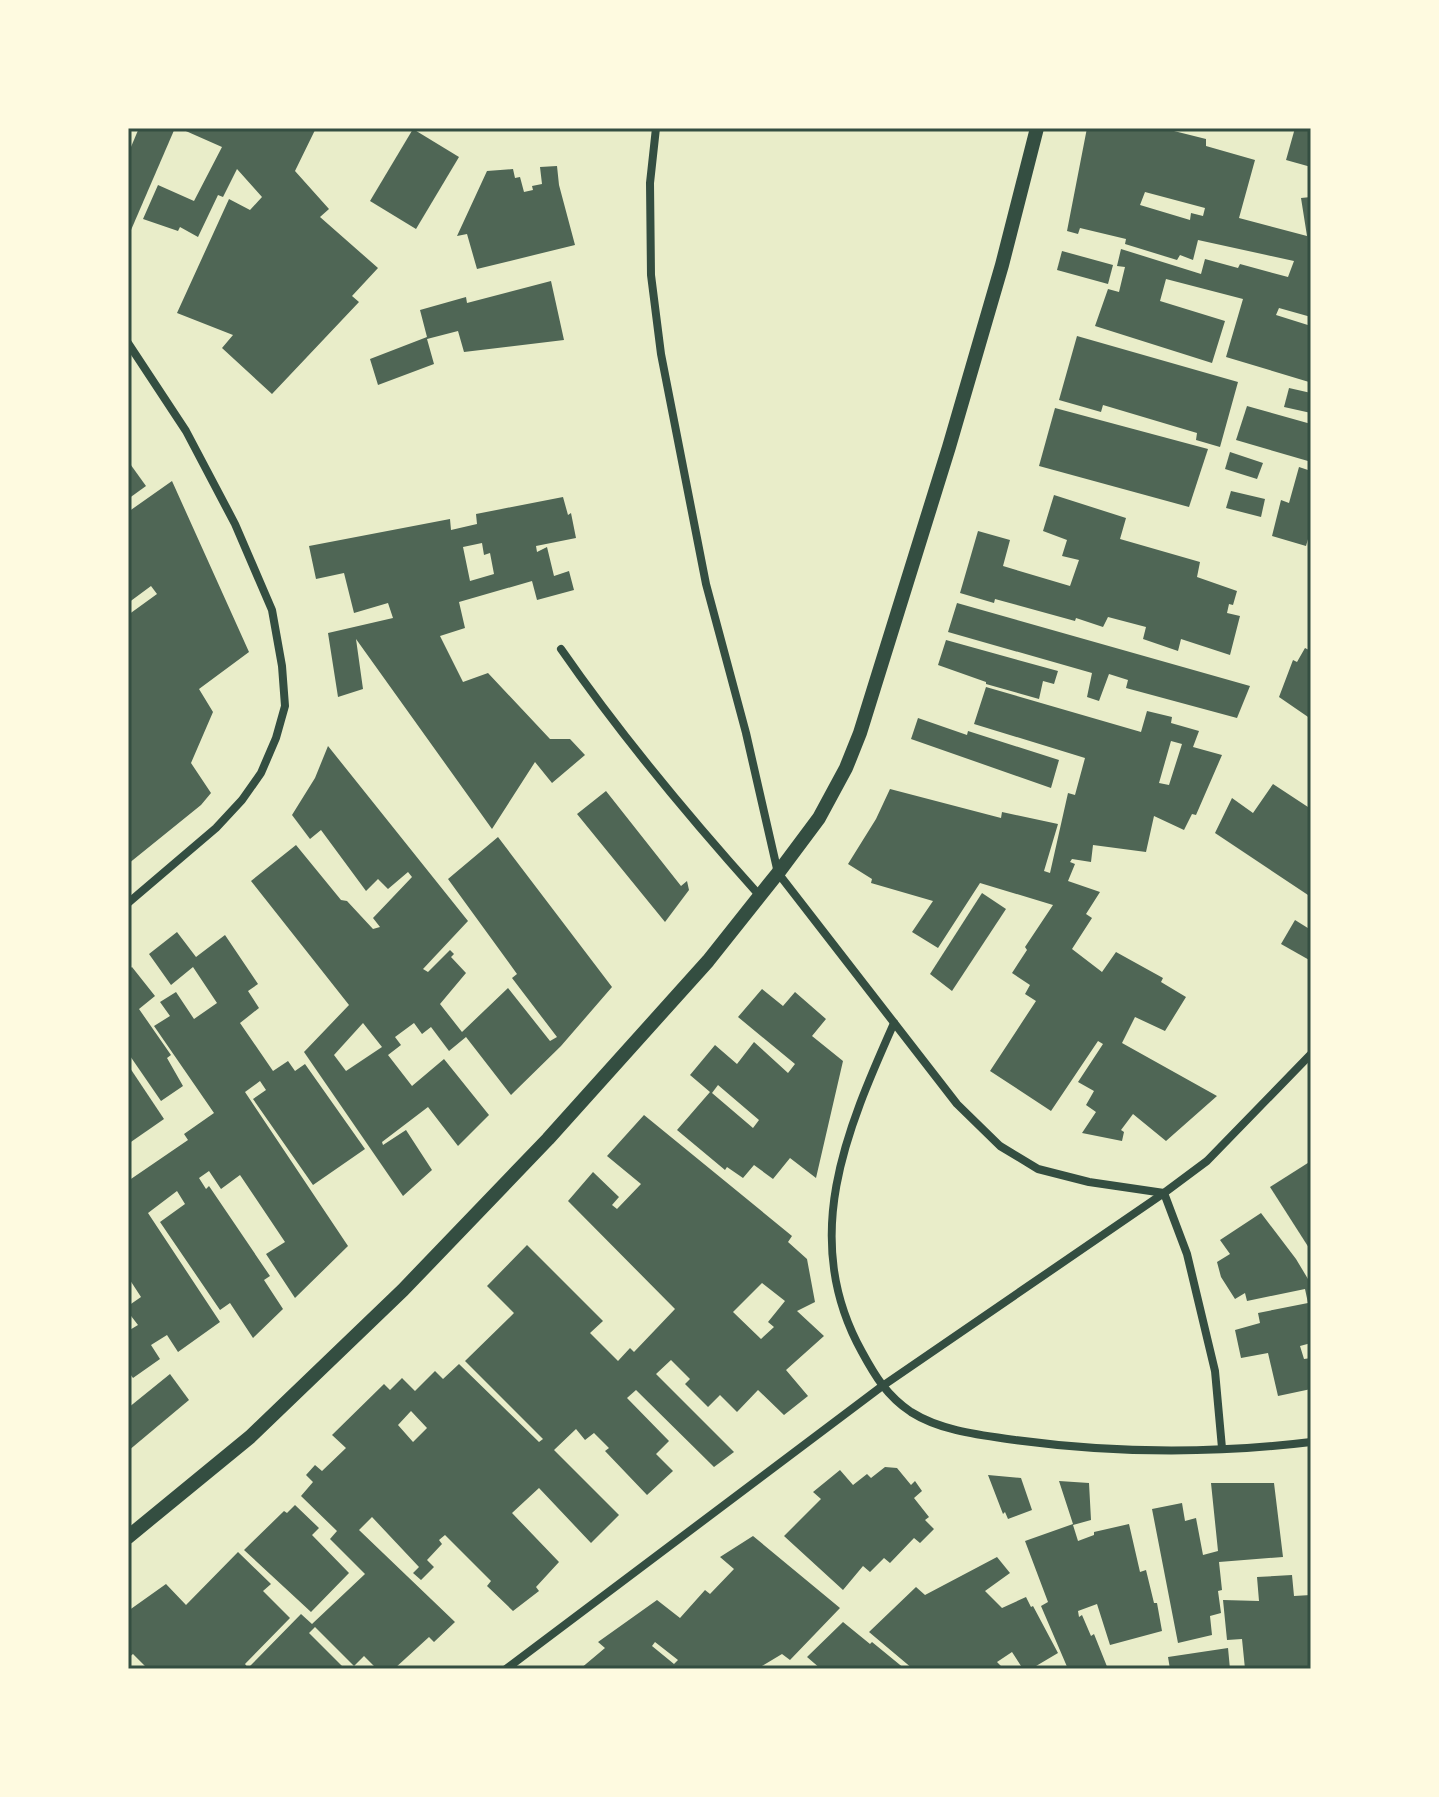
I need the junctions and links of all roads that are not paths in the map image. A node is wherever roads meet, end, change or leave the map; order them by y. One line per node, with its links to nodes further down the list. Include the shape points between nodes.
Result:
1 (656, 128): 5 (street, via 650,183 651,275 661,354 706,584)
2 (1037, 128): 5 (street, via 949,447 860,733 819,818)
3 (128, 343): 7 (street, via 186,431 235,524 272,610 285,706 261,773 242,800)
4 (561, 649): 6 (street, via 667,791)
5 (778, 873): 6 (street); 8 (street)
6 (760, 896): 14 (street, via 548,1139 403,1290 250,1437)
7 (128, 903)
8 (894, 1023): 10 (street, via 957,1104 1000,1146 1038,1169); 11 (street, via 859,1102 838,1170 832,1230 834,1275 847,1324)
9 (1311, 1054): 10 (street, via 1207,1161)
10 (1164, 1193): 11 (street); 13 (street, via 1187,1254 1215,1371)
11 (881, 1387): 13 (street, via 924,1419 976,1435 1109,1450); 15 (street)
12 (1311, 1442): 13 (street)
13 (1222, 1448)
14 (128, 1537)
15 (506, 1669)

